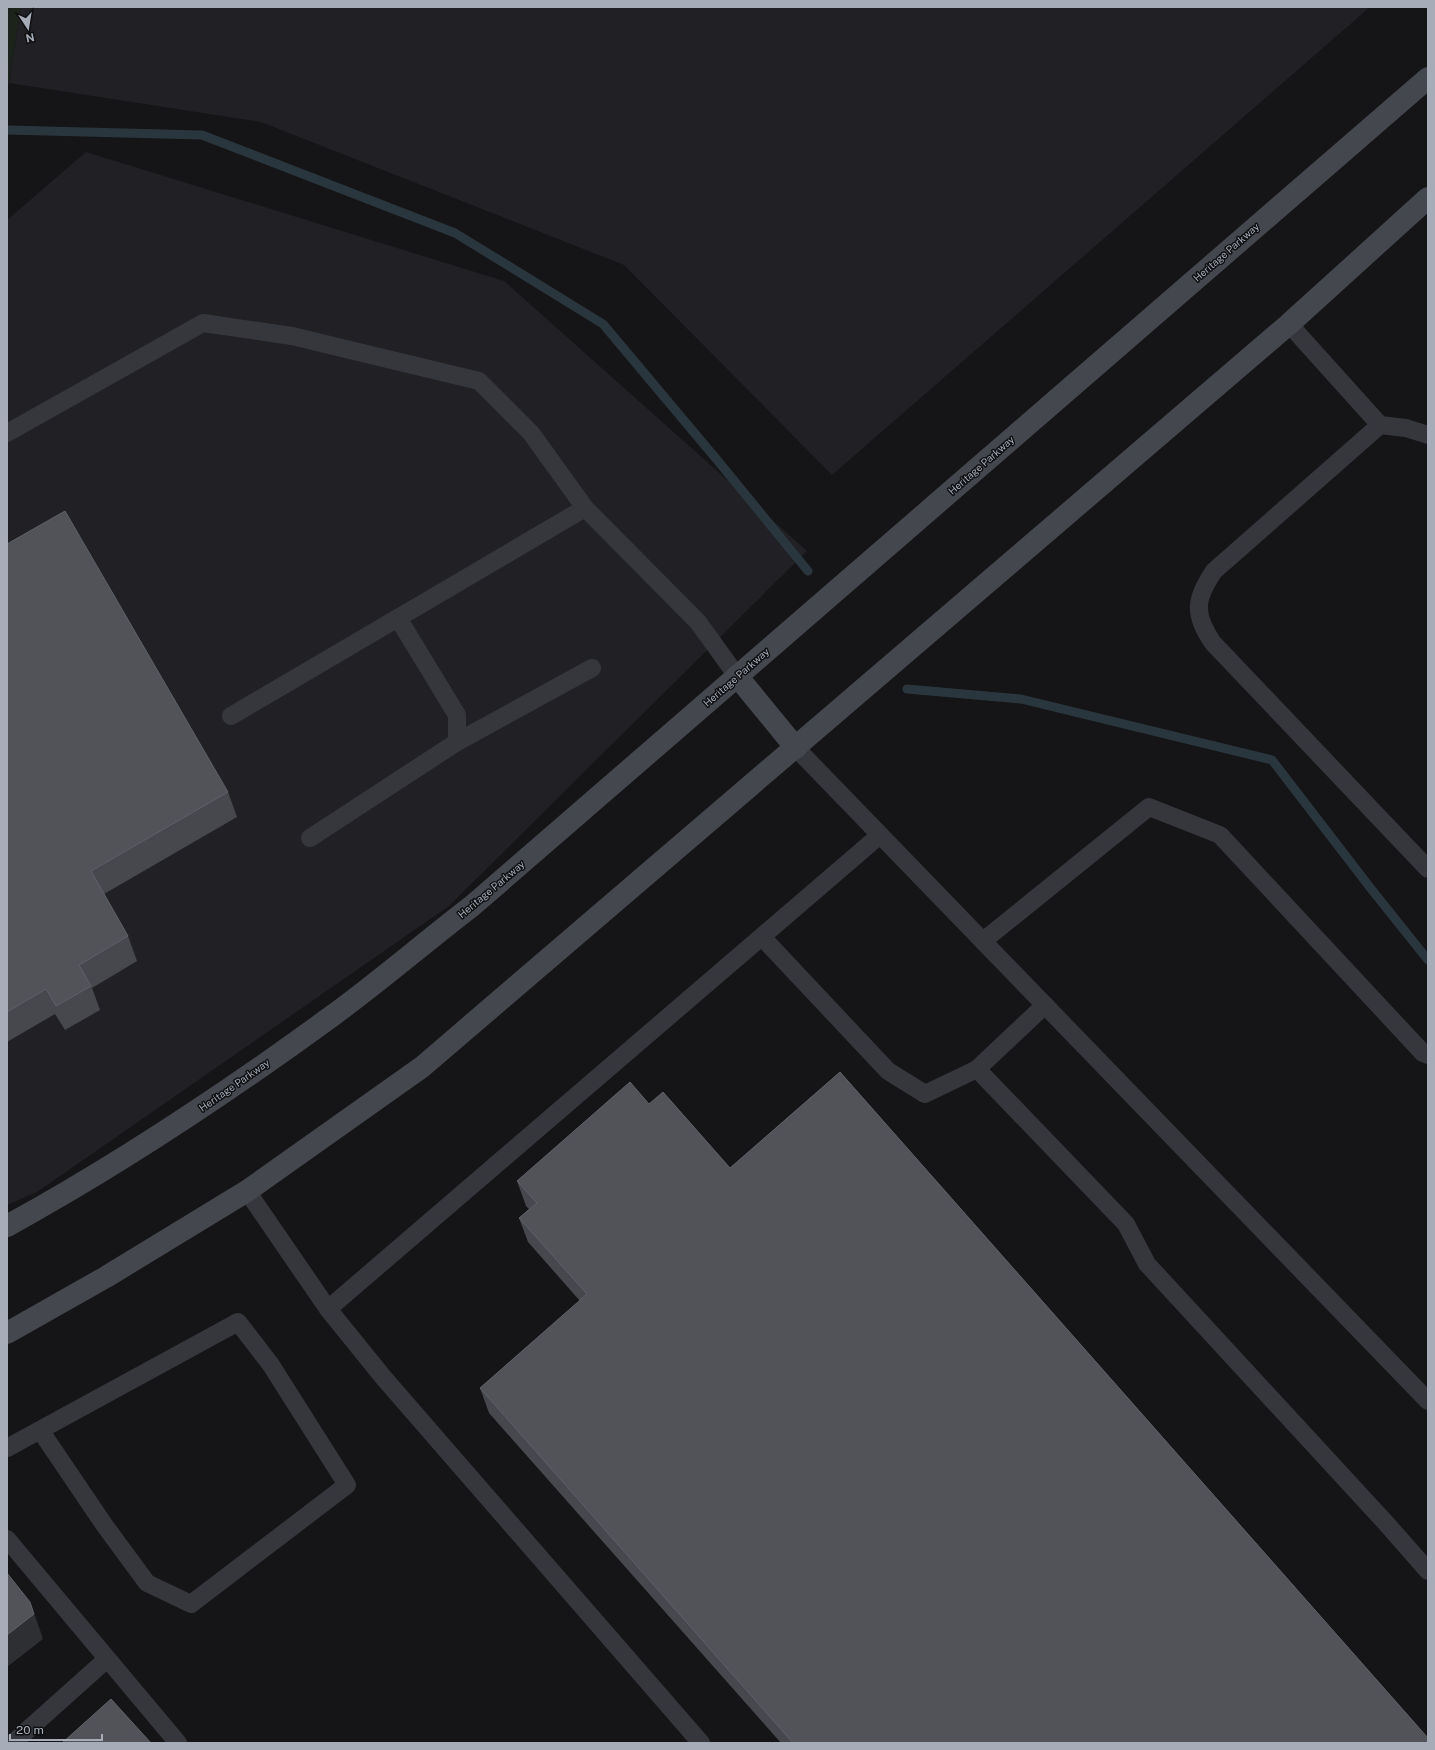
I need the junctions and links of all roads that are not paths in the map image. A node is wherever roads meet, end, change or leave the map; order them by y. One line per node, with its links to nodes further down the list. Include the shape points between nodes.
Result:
1 (1428, 78): 10 (main road, Heritage Parkway)
2 (1428, 198): 3 (main road)
3 (1290, 324): 4 (lane); 13 (main road)
4 (1380, 425): 6 (lane, via 1406,428); 16 (lane, via 1214,571 1202,589 1198,611 1203,629 1213,643)
5 (7, 433): 7 (lane, via 203,323 292,336 479,382 531,433)
6 (1428, 436)
7 (585, 508): 8 (lane); 10 (lane, via 698,622)
8 (398, 618): 11 (lane); 12 (lane, via 457,715)
9 (592, 668): 12 (lane)
10 (737, 676): 13 (main road); 23 (main road, Heritage Parkway, via 472,906 332,1015 203,1107 67,1193)
11 (231, 716)
12 (457, 742): 15 (lane)
13 (796, 748): 14 (lane); 22 (main road, via 422,1067)
14 (880, 835): 17 (lane); 18 (lane)
15 (310, 838)
16 (1428, 869)
17 (762, 937): 21 (lane, via 888,1071 925,1094); 24 (lane)
18 (983, 940): 19 (lane); 20 (lane, via 1149,807 1220,835 1423,1053)
19 (1045, 1005): 21 (lane); 26 (lane)
20 (1428, 1055)
21 (977, 1069): 30 (lane, via 1126,1224 1147,1264)
22 (247, 1191): 24 (lane); 25 (main road, via 106,1277)
23 (7, 1226)
24 (328, 1308): 34 (lane, via 383,1377)
25 (7, 1333)
26 (1428, 1401)
27 (40, 1430): 27 (lane, via 238,1322 271,1365 347,1485 191,1604 147,1583); 28 (lane)
28 (7, 1448)
29 (7, 1539): 31 (lane)
30 (1428, 1571)
31 (107, 1659): 32 (lane); 33 (lane)
32 (13, 1743)
33 (178, 1743)
34 (701, 1743)

